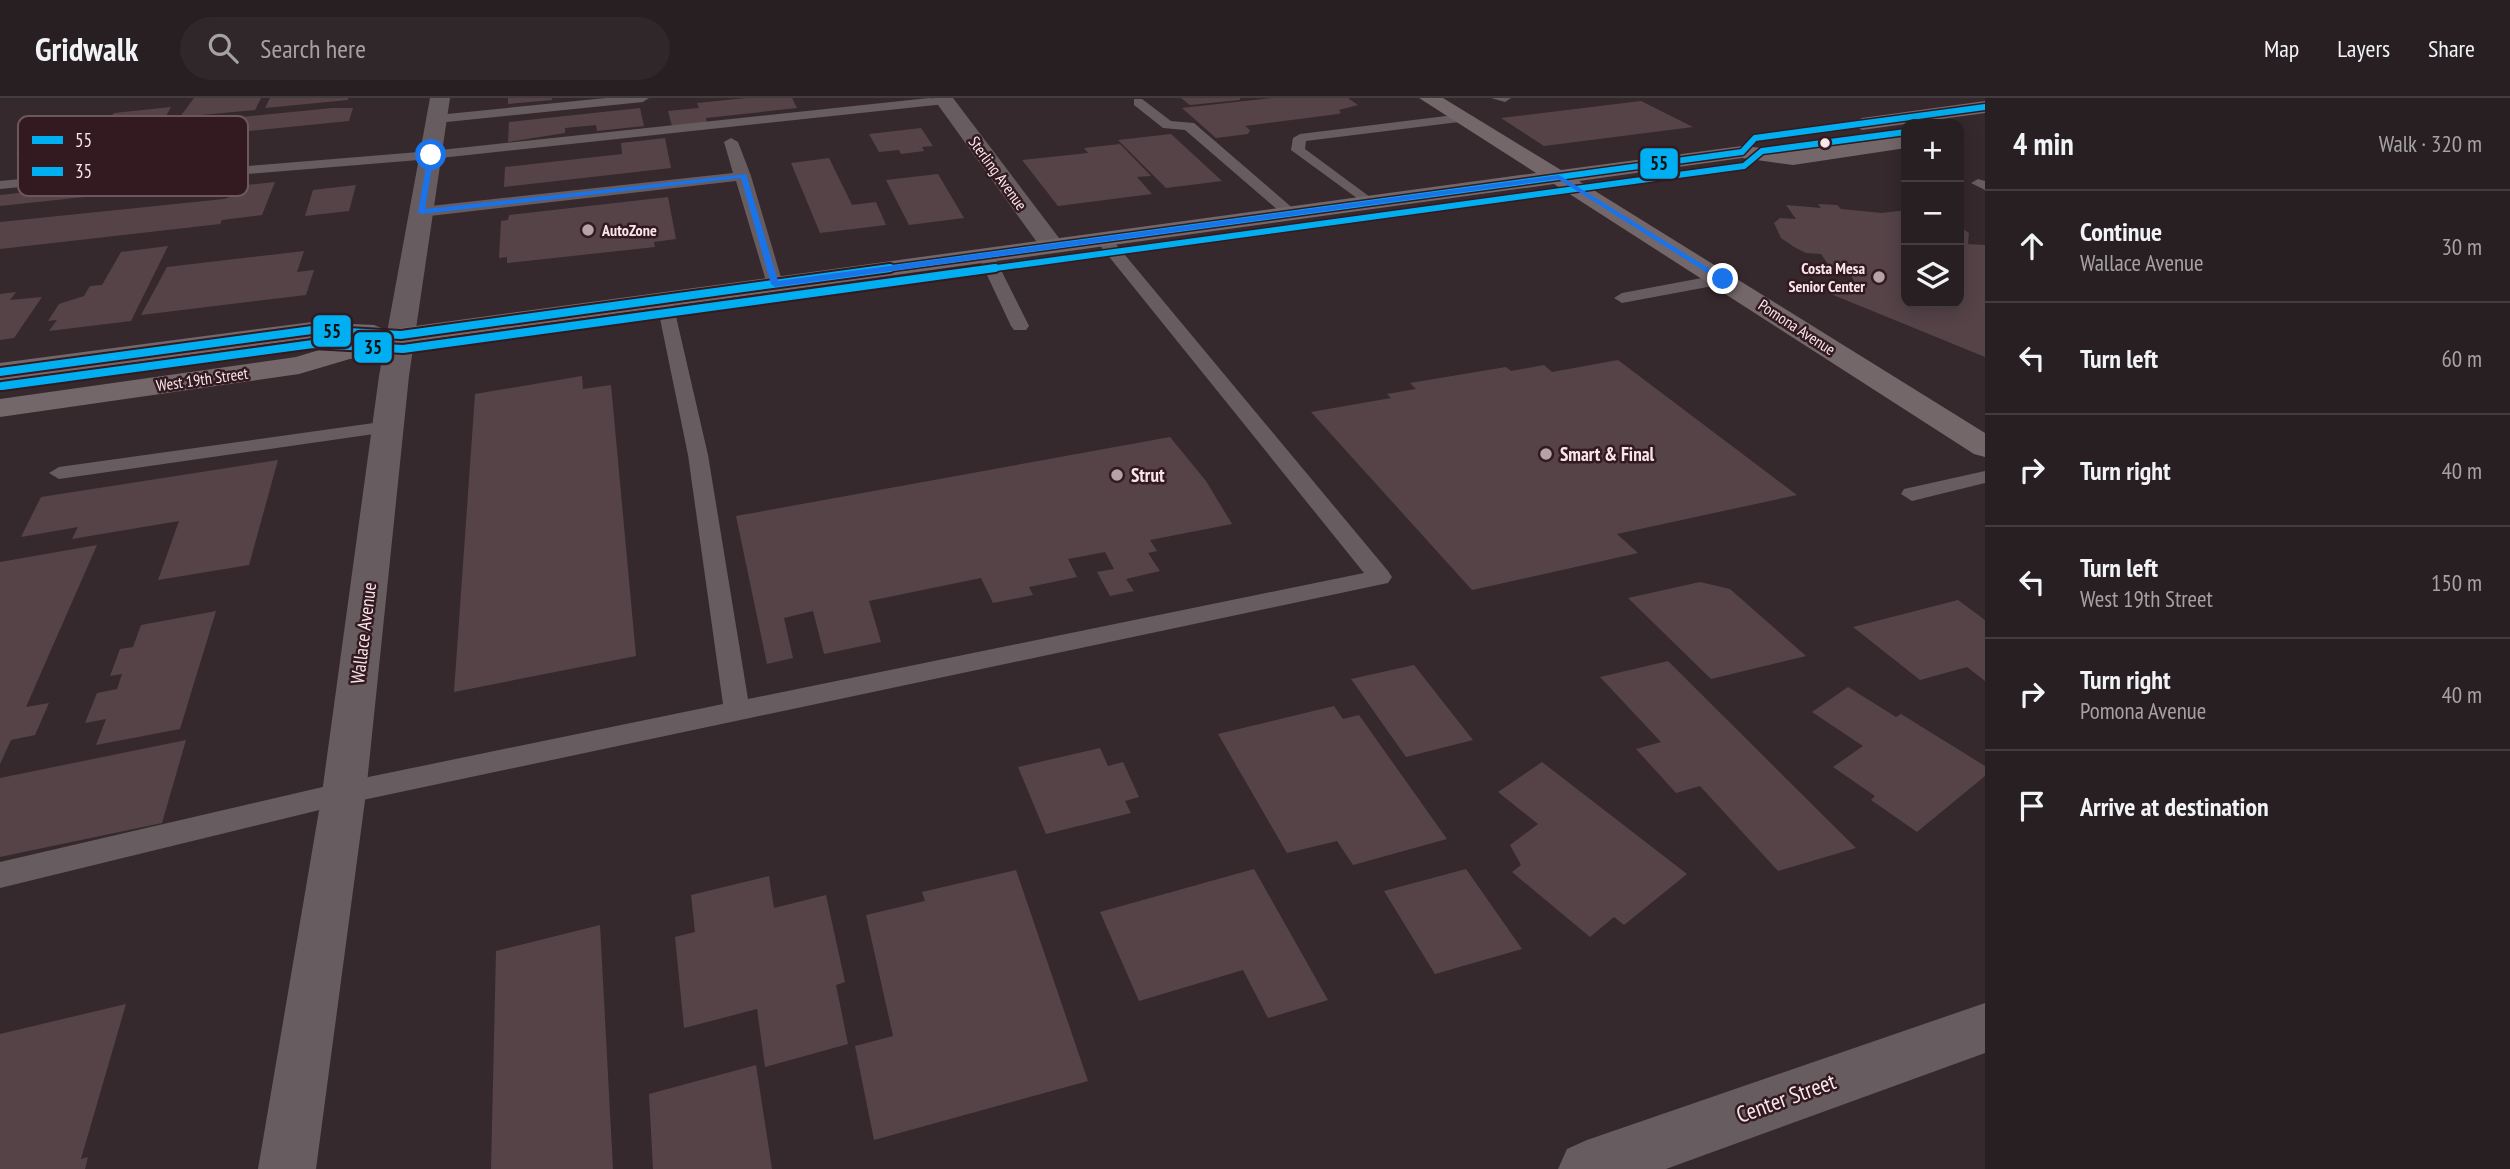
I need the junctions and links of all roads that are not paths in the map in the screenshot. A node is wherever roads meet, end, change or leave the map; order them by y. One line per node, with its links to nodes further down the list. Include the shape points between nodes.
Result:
1 (643, 98): 8 (lane)
2 (1429, 98): 9 (main road, Pomona Avenue)
3 (1497, 98): 4 (lane)
4 (1505, 98)
5 (944, 99): 13 (lane); 23 (street, Sterling Avenue)
6 (1138, 102): 21 (lane, via 1168,125 1189,126)
7 (1985, 107): 12 (main road, West 19th Street, via 1755,138)
8 (439, 108): 13 (street, Wallace Avenue)
9 (1462, 118): 16 (main road, Pomona Avenue); 19 (lane, via 1300,138 1298,149)
10 (731, 142): 15 (lane)
11 (1901, 143): 12 (main road, West 19th Street, via 1793,158)
12 (1742, 152): 16 (main road, West 19th Street)
13 (431, 155): 14 (lane); 20 (street, Wallace Avenue)
14 (248, 170)
15 (744, 176): 20 (lane); 26 (lane)
16 (1559, 177): 19 (main road, West 19th Street); 25 (main road, Pomona Avenue)
17 (18, 183): 18 (lane)
18 (0, 185)
19 (1369, 204): 21 (main road, West 19th Street)
20 (421, 212): 30 (street, Wallace Avenue)
21 (1290, 214): 22 (main road, West 19th Street)
22 (1104, 240): 23 (main road, West 19th Street); 38 (lane, via 1381,577)
23 (1053, 247): 24 (main road, West 19th Street)
24 (986, 256): 26 (main road, West 19th Street); 29 (lane)
25 (1723, 279): 27 (lane); 34 (main road, Pomona Avenue)
26 (775, 284): 28 (main road, West 19th Street)
27 (1622, 298)
28 (664, 299): 30 (main road, West 19th Street); 38 (lane, via 698,455)
29 (1020, 326)
30 (401, 335): 31 (main road, West 19th Street, via 312,330); 32 (main road, West 19th Street, via 299,365); 33 (street, Wallace Avenue)
31 (0, 372)
32 (0, 408)
33 (388, 427): 35 (lane); 39 (street, Wallace Avenue)
34 (1985, 447)
35 (59, 473)
36 (1985, 477): 37 (lane)
37 (1912, 494)
38 (737, 709): 39 (lane)
39 (344, 793): 40 (lane); 42 (street, Wallace Avenue)
40 (0, 875)
41 (1985, 1028): 43 (street, Center Street)
42 (287, 1169)
43 (1587, 1169)

